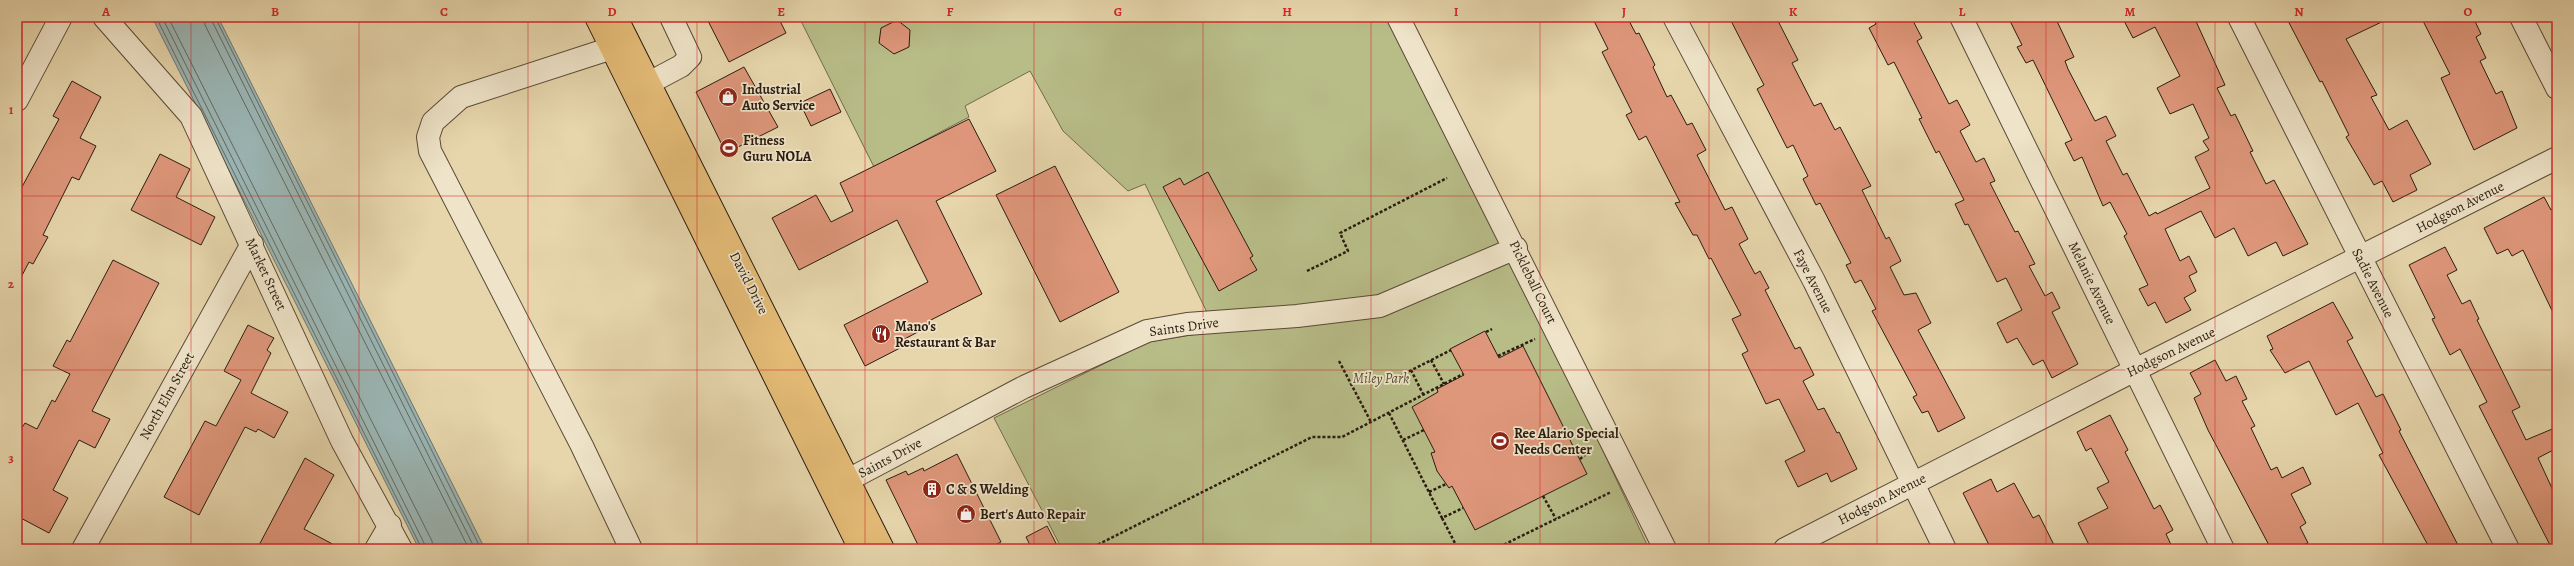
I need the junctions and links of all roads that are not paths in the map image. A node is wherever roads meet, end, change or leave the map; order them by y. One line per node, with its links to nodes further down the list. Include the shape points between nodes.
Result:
1 (61, 17): 14 (street)
2 (104, 17): 16 (street, Market Street, via 191,116)
3 (596, 17): 11 (main road, David Drive)
4 (616, 17): 12 (main road, David Drive)
5 (671, 17): 12 (street, via 690,57 680,66)
6 (1398, 17): 17 (street, Pickleball Court)
7 (1674, 17): 21 (street, Faye Avenue, via 1814,281)
8 (1961, 17): 19 (street, Melanie Avenue)
9 (2239, 17): 18 (street, Sadie Avenue)
10 (2521, 17): 13 (street)
11 (612, 48): 22 (main road, David Drive); 27 (street, via 460,97 433,122 428,137 430,151 582,446)
12 (649, 82): 20 (main road, David Drive)
13 (2557, 88)
14 (17, 100)
15 (2557, 158): 18 (street, Hodgson Avenue)
16 (252, 244): 23 (street, Market Street, via 342,441); 24 (street, North Elm Street)
17 (1516, 248): 20 (street, Saints Drive, via 1380,306 1297,316 1187,324 1148,331 1024,387); 30 (street, Pickleball Court)
18 (2360, 258): 19 (street, Hodgson Avenue); 34 (street, Sadie Avenue)
19 (2135, 370): 21 (street, Hodgson Avenue); 33 (street, Melanie Avenue)
20 (848, 480): 22 (street, Saints Drive); 29 (main road, David Drive)
21 (1912, 483): 31 (street, Hodgson Avenue); 32 (street, Faye Avenue)
22 (832, 494): 28 (main road, David Drive)
23 (390, 525): 25 (street); 26 (street, Market Street)
24 (83, 549)
25 (376, 549)
26 (402, 549)
27 (631, 549)
28 (860, 549)
29 (884, 549)
30 (1665, 549)
31 (1786, 549)
32 (1945, 549)
33 (2223, 549)
34 (2508, 549)

